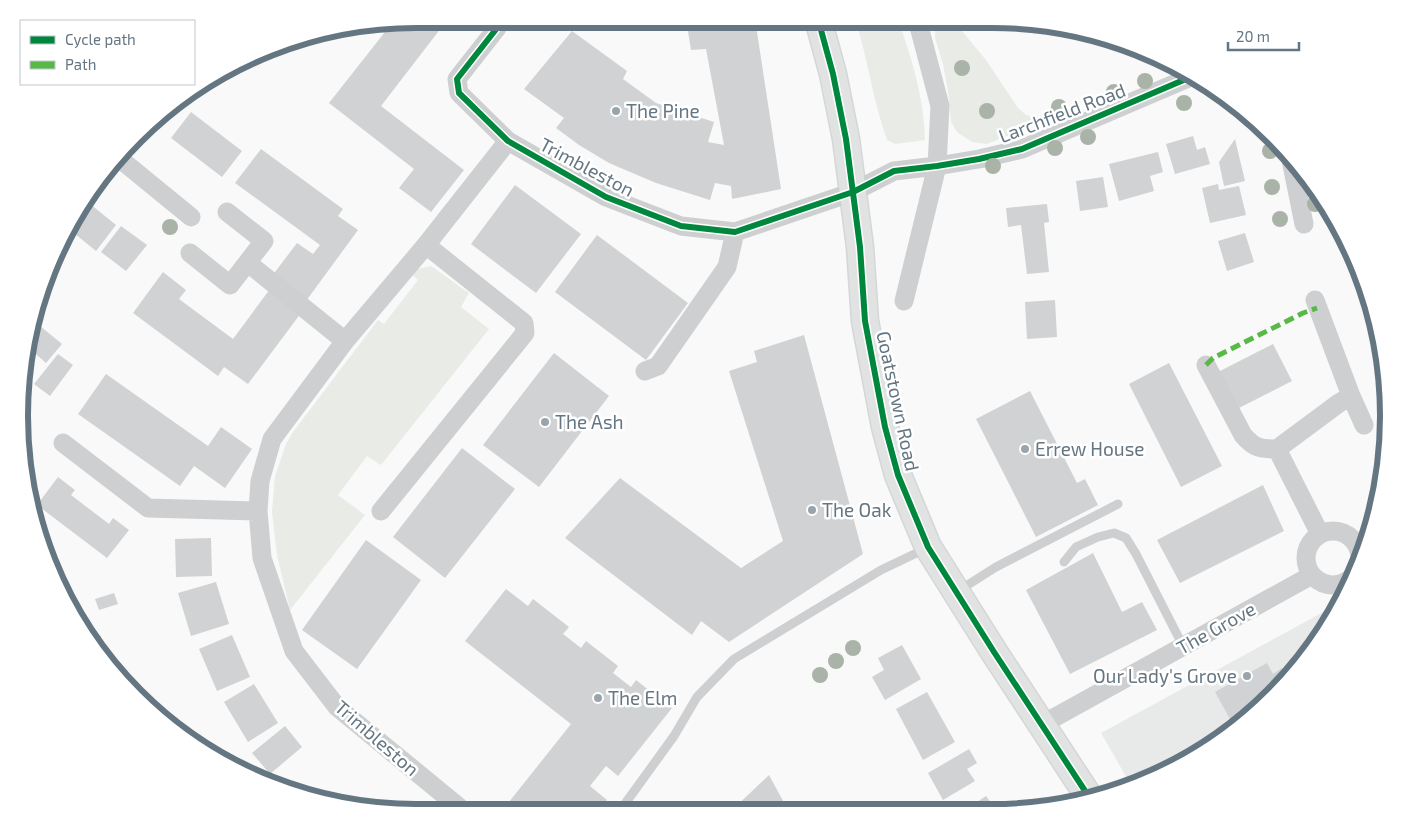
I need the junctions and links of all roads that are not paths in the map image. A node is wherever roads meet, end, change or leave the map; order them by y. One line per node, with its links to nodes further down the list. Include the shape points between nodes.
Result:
1 (497, 28): 5 (street, Trimbleston, via 457,79 459,93)
2 (820, 28): 9 (main road, Goatstown Road, via 846,139)
3 (919, 28): 7 (street, via 940,106)
4 (1185, 79): 7 (street, Larchfield Road, via 1022,148)
5 (508, 141): 13 (street, Trimbleston, via 606,197 681,226); 14 (street, Trimbleston)
6 (123, 161): 11 (street)
7 (937, 166): 9 (street, Larchfield Road, via 894,171); 18 (street)
8 (1293, 171): 12 (street)
9 (853, 192): 13 (street, Trimbleston); 31 (main road, Goatstown Road, via 865,321 886,427 898,475)
10 (227, 212): 16 (street, via 264,241)
11 (191, 217)
12 (1304, 224)
13 (735, 232): 21 (street, via 727,267 658,366)
14 (426, 245): 19 (street, Trimbleston); 28 (street, via 524,323 524,333)
15 (190, 254): 16 (street, via 230,285)
16 (248, 263): 19 (street)
17 (1315, 300): 22 (street)
18 (904, 302)
19 (345, 341): 27 (street, Trimbleston, via 272,439 260,481)
20 (1206, 365): 25 (street, via 1250,444 1262,449)
21 (645, 371)
22 (1351, 396): 23 (street); 25 (street)
23 (1364, 425)
24 (63, 443): 27 (street, via 148,508)
25 (1277, 449): 29 (street)
26 (1118, 504): 35 (lane, via 996,567)
27 (258, 512): 39 (street, Trimbleston, via 262,558 294,650 337,707)
28 (381, 512)
29 (1320, 534): 30 (street, via 1338,531); 33 (street, via 1309,544 1306,552)
30 (1358, 545)
31 (928, 547): 35 (main road, Goatstown Road); 40 (lane, via 881,570 734,658 697,697 674,736)
32 (1064, 562): 36 (lane, via 1076,547 1098,537 1114,533 1126,538)
33 (1312, 575): 34 (street, via 1326,584); 36 (street, The Grove)
34 (1341, 586)
35 (956, 593): 37 (main road, Goatstown Road)
36 (1183, 646): 37 (street, The Grove)
37 (1041, 725): 38 (main road, Goatstown Road)
38 (1086, 793)
39 (455, 804)
40 (625, 804)

